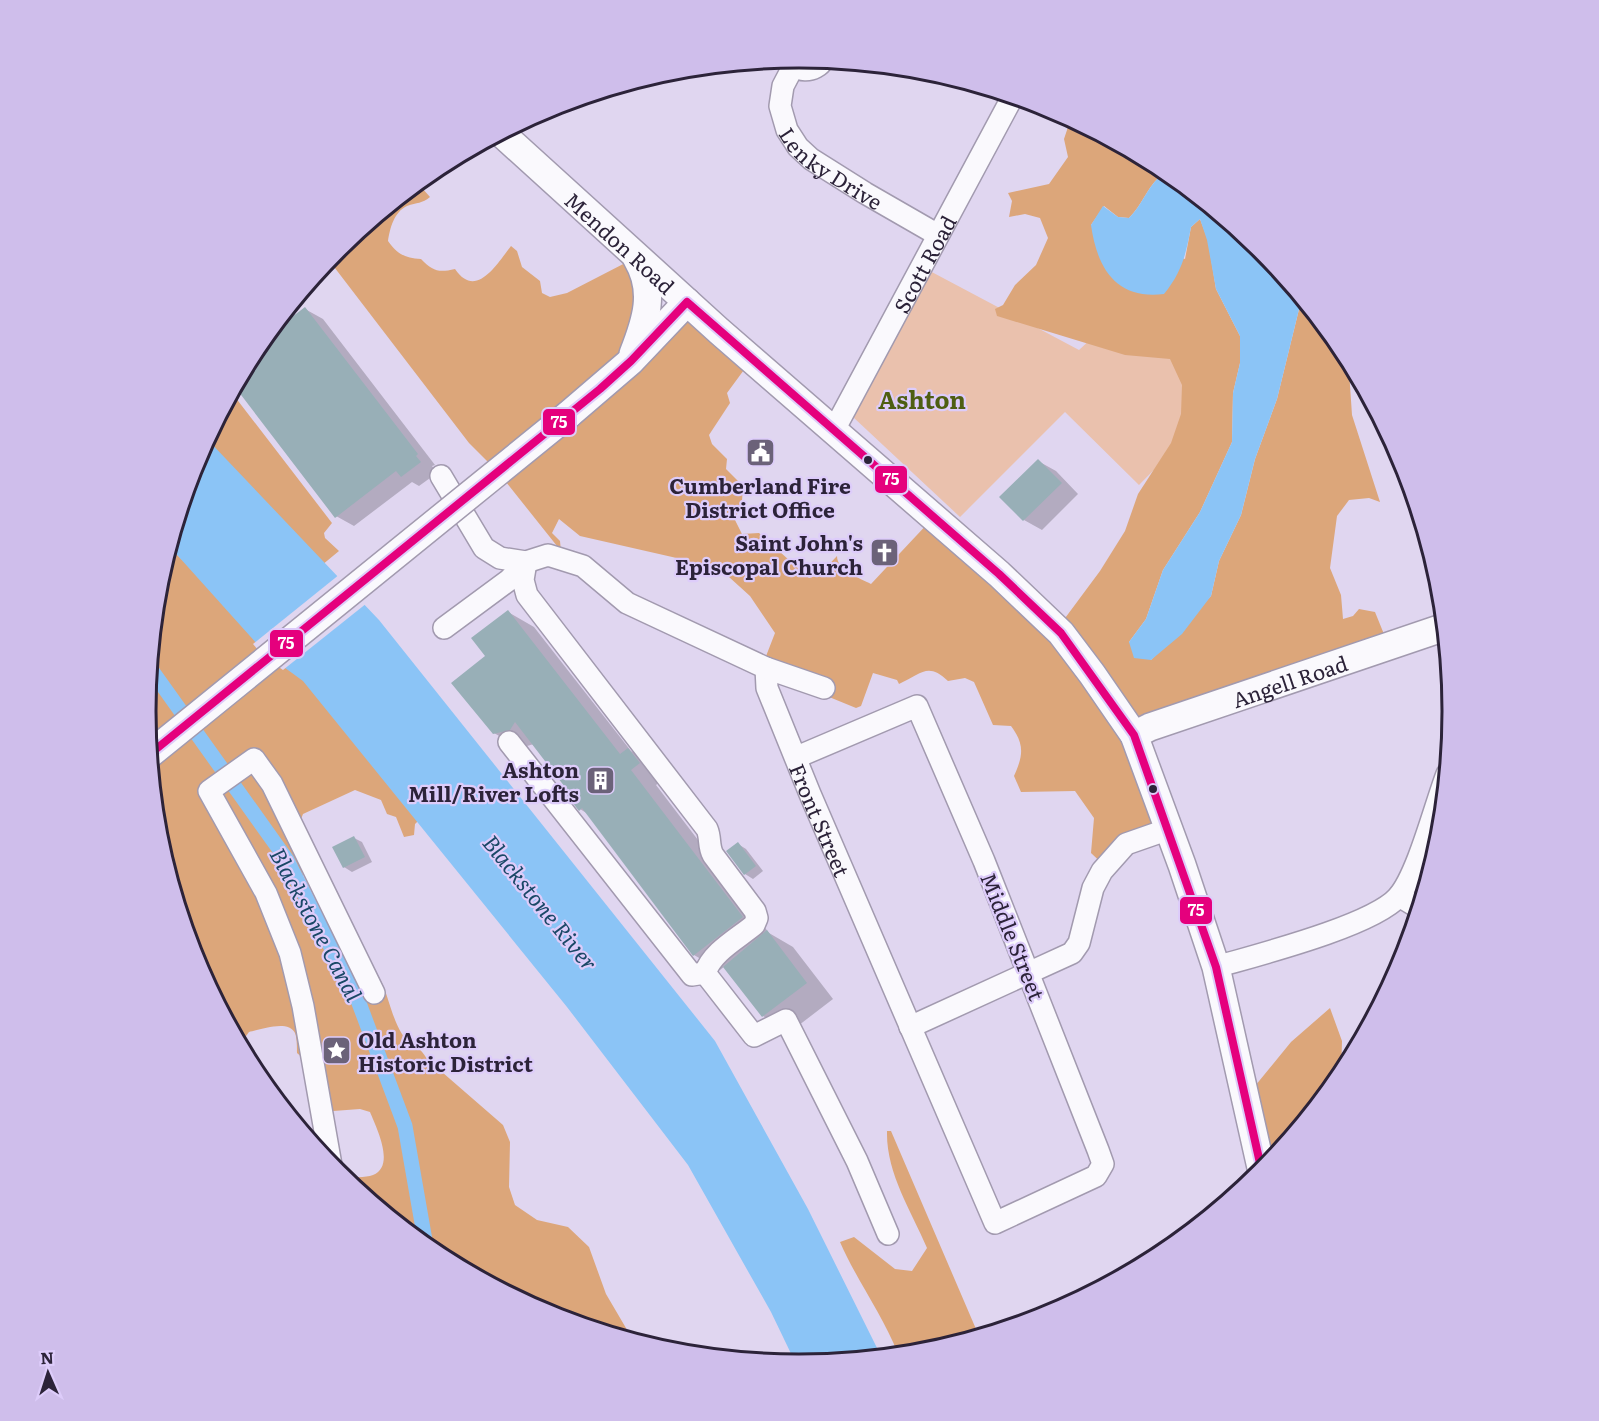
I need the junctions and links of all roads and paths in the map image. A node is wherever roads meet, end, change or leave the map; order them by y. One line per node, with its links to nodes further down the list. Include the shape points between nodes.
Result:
1 (788, 68): 4 (street, Lenky Drive, via 780,106 787,130 798,147 865,193)
2 (1009, 103): 4 (street, Scott Road)
3 (507, 138): 5 (main road, Mendon Road)
4 (938, 235): 8 (street, Scott Road)
5 (627, 246): 6 (main road, Mendon Road); 7 (main road, via 643,271 649,293 645,321)
6 (687, 302): 7 (main road); 8 (main road, Mendon Road)
7 (631, 361): 17 (main road, bridge)
8 (834, 430): 15 (main road, Mendon Road, via 1061,633)
9 (441, 476): 10 (street, via 484,548 500,558)
10 (526, 562): 11 (street, via 509,580); 13 (street, via 548,555 584,566 627,603); 25 (street, via 523,580 527,595 707,829 713,855 755,911 758,918 754,925 717,954)
11 (444, 628)
12 (1437, 630): 15 (main road, Angell Road)
13 (766, 668): 14 (street); 18 (street, Front Street, via 768,688)
14 (824, 688)
15 (1134, 735): 20 (main road, Mendon Road)
16 (509, 742): 25 (street, via 692,975)
17 (158, 748)
18 (797, 757): 24 (street, Middle Street, via 917,706); 27 (street, Front Street)
19 (1435, 808): 21 (street)
20 (1169, 829): 23 (main road, Mendon Road); 24 (street, via 1126,844 1093,888 1079,943 1072,953)
21 (1399, 896): 22 (street); 23 (street, via 1373,915)
22 (1412, 904)
23 (1216, 967): 29 (main road, Mendon Road)
24 (1029, 971): 27 (street); 30 (street, Middle Street)
25 (705, 973): 31 (street, via 754,1036 786,1020 857,1161)
26 (374, 993): 28 (street, via 272,784 254,759 211,789 266,893 286,943 302,997)
27 (910, 1027): 30 (street, Front Street, via 995,1224 1087,1182)
28 (328, 1147)
29 (1259, 1159)
30 (1102, 1169)
31 (888, 1234)

